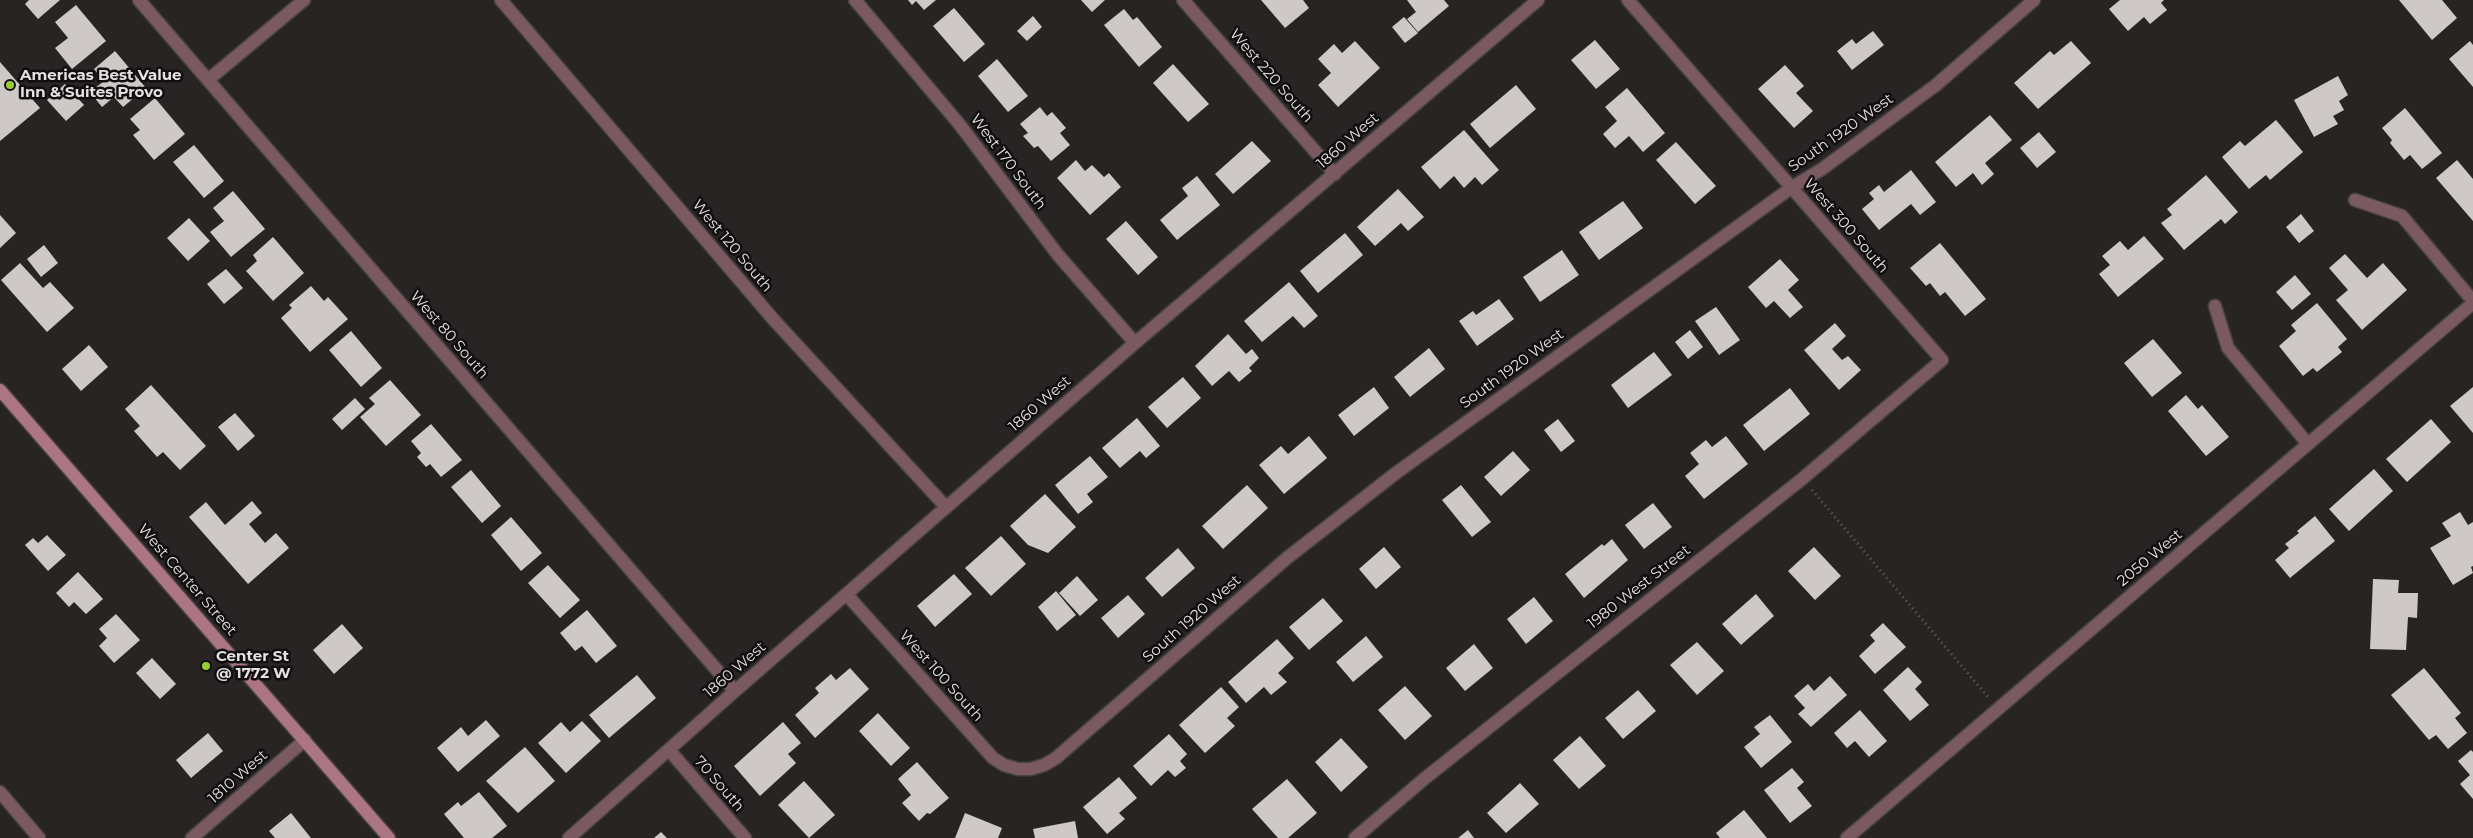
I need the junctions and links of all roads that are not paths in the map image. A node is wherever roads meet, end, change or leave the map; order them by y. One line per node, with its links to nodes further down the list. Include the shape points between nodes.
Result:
1 (139, 0): 9 (street, West 80 South)
2 (304, 0): 9 (street)
3 (501, 0): 19 (street, West 120 South, via 773,319)
4 (855, 0): 15 (street, West 170 South, via 960,125 1058,255)
5 (1184, 0): 10 (street, West 220 South)
6 (1538, 0): 10 (street, 1860 West)
7 (1628, 0): 11 (street, West 300 South)
8 (2034, 0): 11 (street, South 1920 West, via 1936,85 1822,170)
9 (208, 80): 21 (street, West 80 South)
10 (1335, 174): 15 (street, 1860 West)
11 (1791, 188): 16 (street, West 300 South); 24 (street, South 1920 West, via 1396,472 1287,558 1056,758 1031,768)
12 (2355, 200): 13 (street, via 2402,216)
13 (2473, 302): 18 (street, 2050 West)
14 (2215, 306): 18 (street, via 2228,348)
15 (1135, 343): 19 (street, 1860 West)
16 (1942, 360): 31 (street, 1980 West Street, via 1802,479 1424,779)
17 (0, 390): 22 (main road, West Center Street)
18 (2308, 444): 32 (street, 2050 West)
19 (946, 507): 20 (street, 1860 West)
20 (847, 595): 21 (street, 1860 West); 24 (street, West 100 South, via 993,758)
21 (735, 691): 23 (street, 1860 West)
22 (305, 740): 27 (street, 1810 West); 28 (main road, West Center Street)
23 (669, 750): 29 (street, 1860 West); 30 (street, 70 South)
24 (1018, 768)
25 (0, 792): 26 (street)
26 (39, 838)
27 (192, 838)
28 (388, 838)
29 (569, 838)
30 (745, 838)
31 (1355, 838)
32 (1847, 838)

